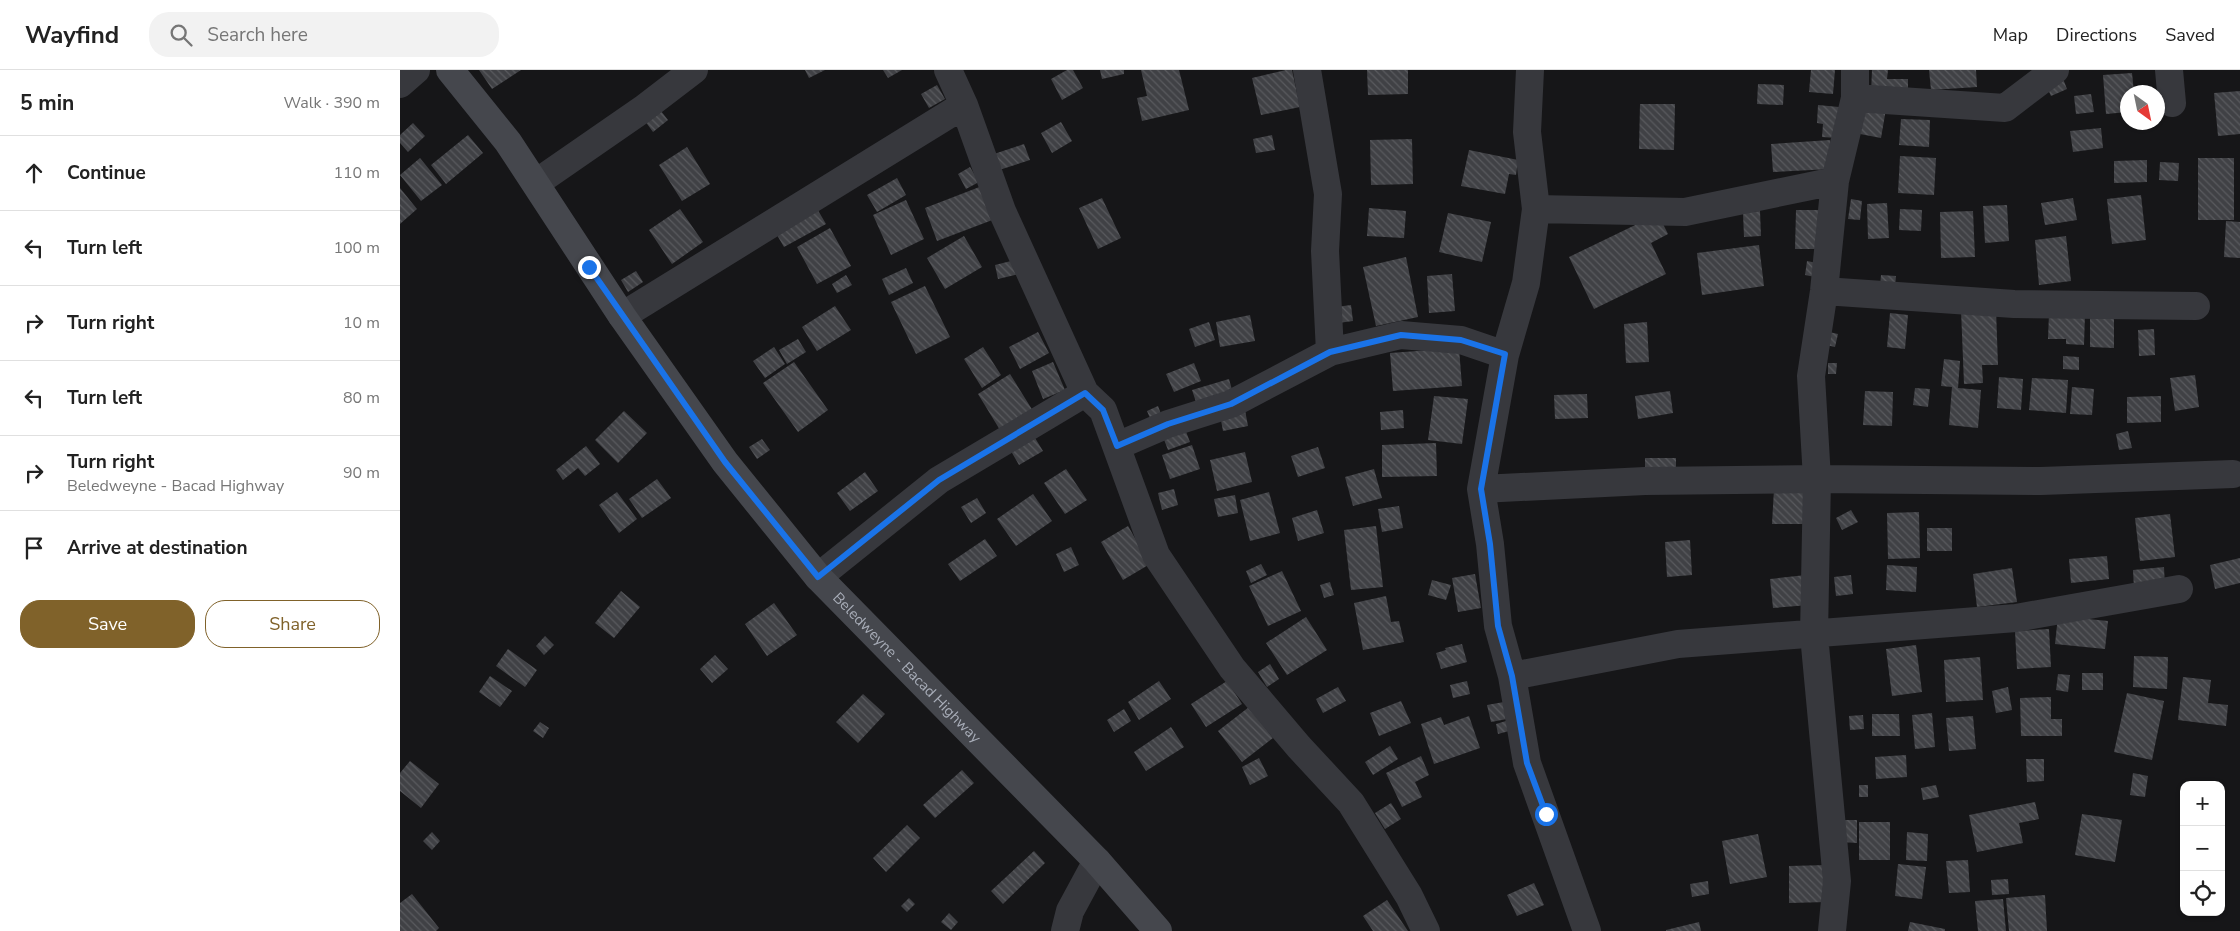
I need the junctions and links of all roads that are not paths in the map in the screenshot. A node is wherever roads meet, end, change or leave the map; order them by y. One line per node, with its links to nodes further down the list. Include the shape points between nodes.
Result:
1 (416, 70): 10 (street)
2 (450, 70): 15 (street, Beledweyne - Bacad Highway, via 508,142)
3 (694, 70): 15 (street)
4 (948, 70): 13 (street)
5 (1307, 70): 20 (street, via 1328,194 1325,251)
6 (1530, 70): 16 (street, via 1527,132)
7 (1855, 70): 11 (street)
8 (2055, 70): 11 (street, via 2005,108)
9 (2169, 70): 12 (street)
10 (400, 84)
11 (1855, 98): 14 (street)
12 (2172, 103)
13 (964, 104): 19 (street); 22 (street, via 1002,211)
14 (1835, 181): 16 (street, via 1685,212); 17 (street)
15 (536, 184): 19 (street, Beledweyne - Bacad Highway)
16 (1536, 209): 21 (street, via 1526,283)
17 (1824, 291): 18 (street, via 2014,304); 25 (street, via 1811,376)
18 (2196, 306)
19 (622, 316): 27 (street, Beledweyne - Bacad Highway, via 725,462)
20 (1330, 352): 21 (street, via 1401,335 1461,340); 23 (street, via 1231,404 1168,424)
21 (1505, 354): 26 (street)
22 (1085, 393): 23 (street, via 1103,410); 27 (street, via 939,480)
23 (1117, 446): 34 (street, via 1156,555 1232,668 1351,803 1409,896)
24 (2233, 474): 25 (street, via 2041,482)
25 (1816, 479): 26 (street, via 1645,481); 29 (street)
26 (1481, 489): 30 (street, via 1498,626)
27 (818, 577): 31 (street, Beledweyne - Bacad Highway)
28 (2179, 589): 29 (street, via 2016,618)
29 (1814, 635): 30 (street, via 1678,644); 36 (street, via 1837,881)
30 (1512, 676): 35 (street, via 1527,763)
31 (1097, 861): 32 (street, via 1070,911); 33 (street, Beledweyne - Bacad Highway)
32 (1064, 931)
33 (1158, 931)
34 (1426, 931)
35 (1587, 931)
36 (1832, 931)

